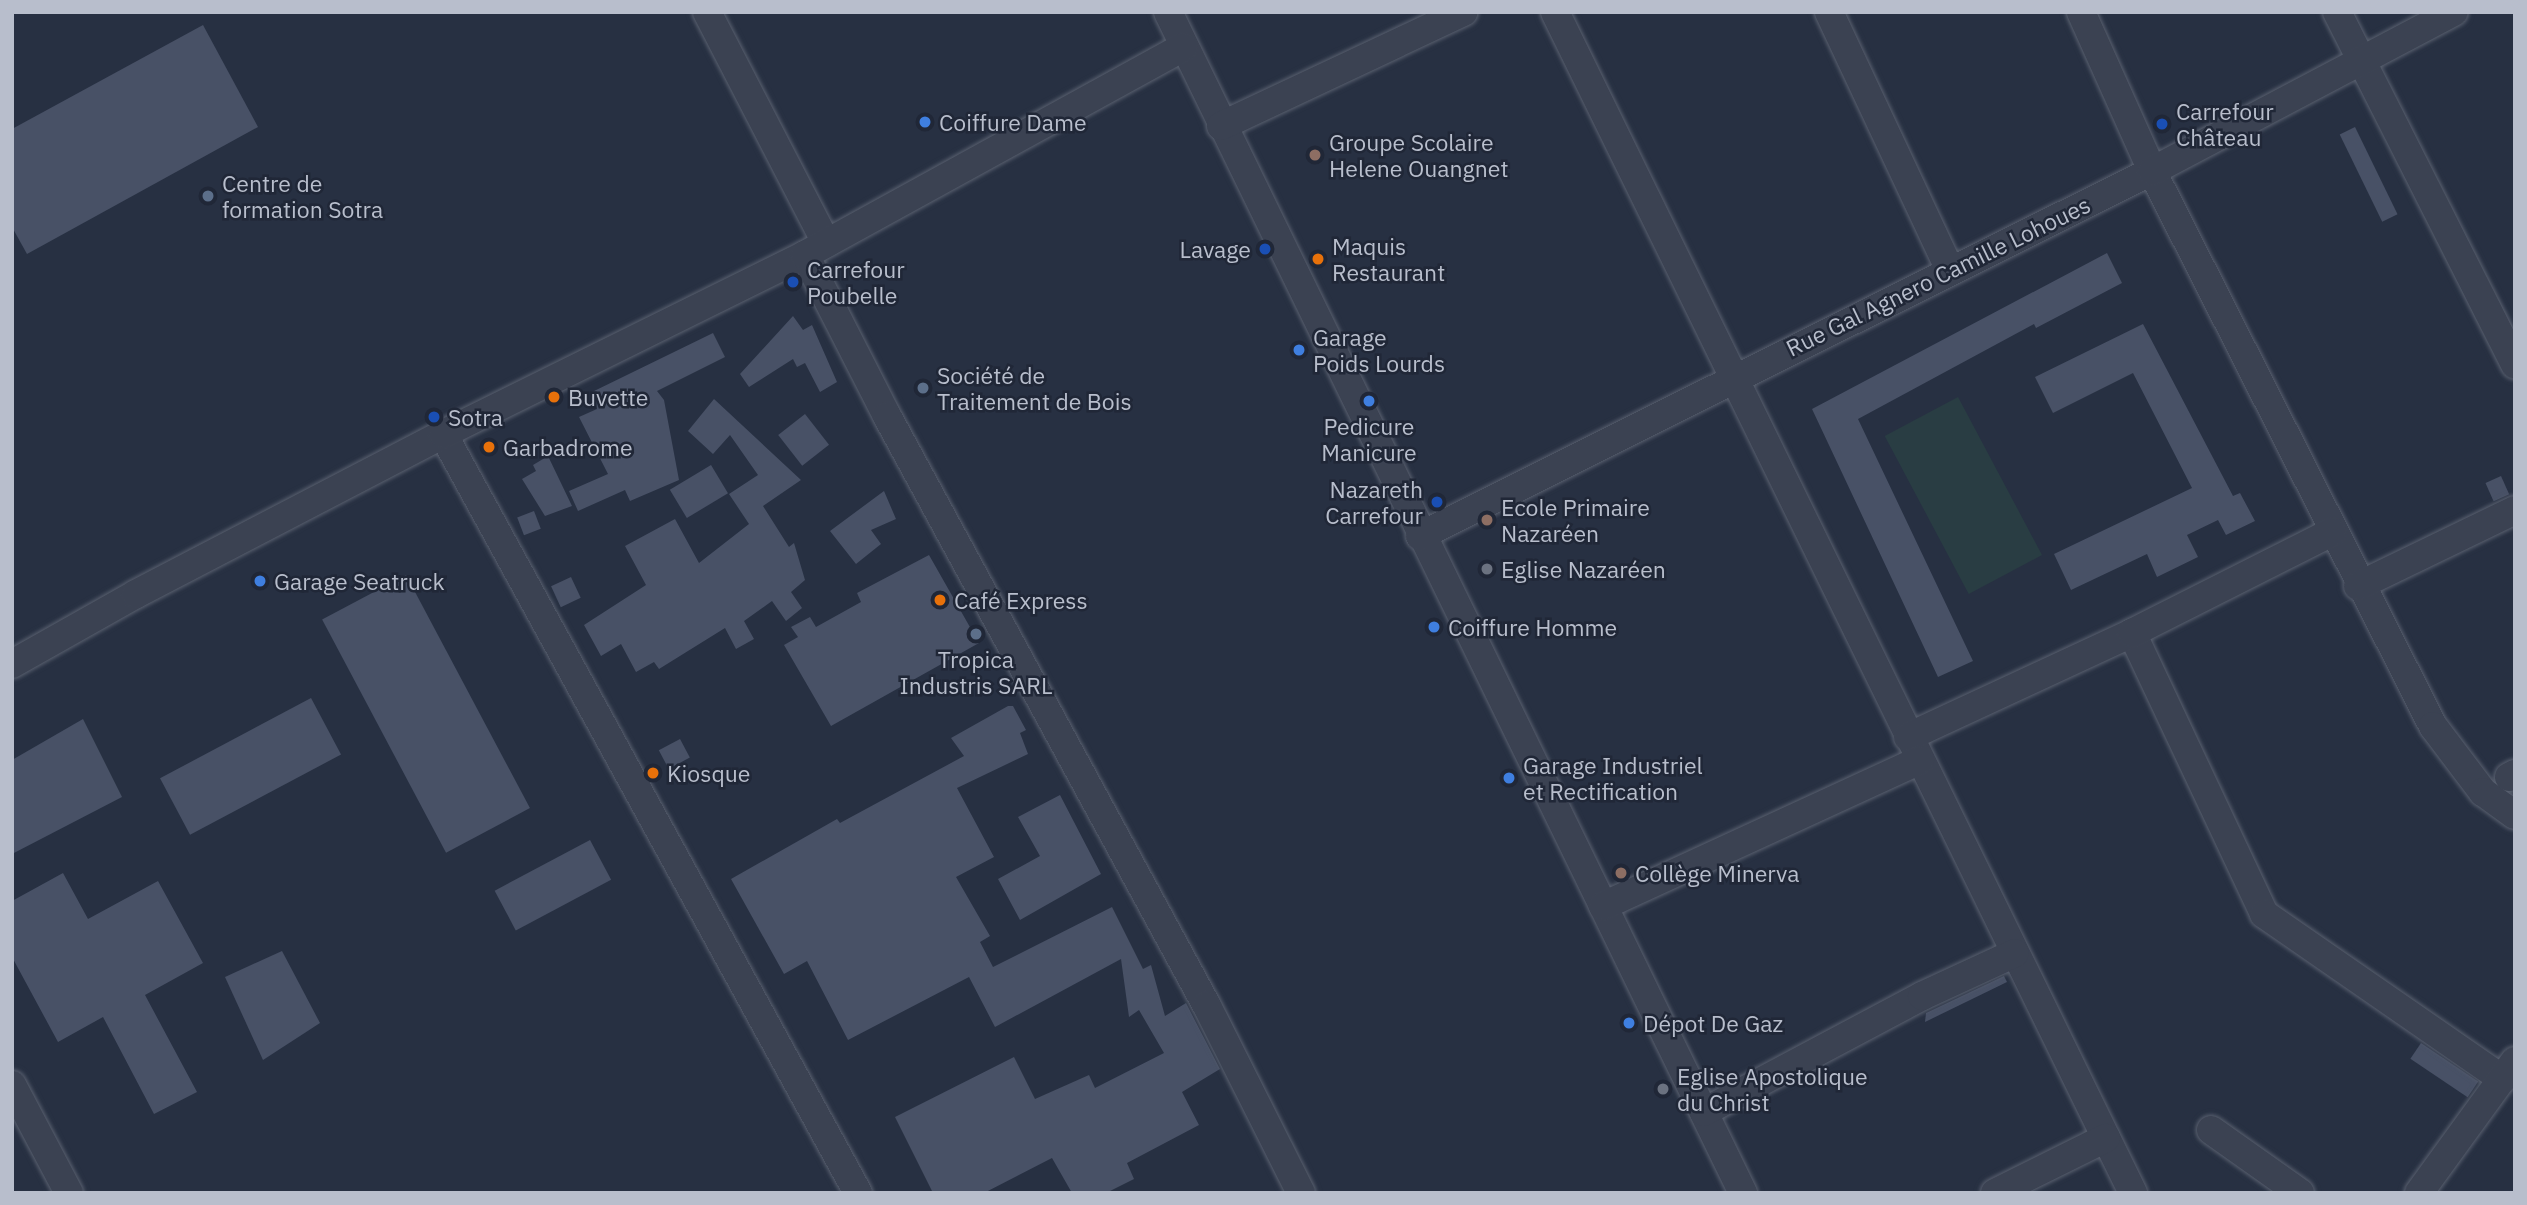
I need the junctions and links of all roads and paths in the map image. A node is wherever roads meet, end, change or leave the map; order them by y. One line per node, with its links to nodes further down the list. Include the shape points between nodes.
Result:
1 (707, 12): 13 (street)
2 (1168, 12): 9 (street)
3 (1463, 12): 11 (street)
4 (1555, 12): 16 (street)
5 (1829, 12): 14 (street)
6 (2081, 12): 12 (street)
7 (2337, 12): 10 (street)
8 (2454, 12): 10 (street, Rue Gal Agnero Camille Lohoues)
9 (1184, 47): 11 (street); 13 (street)
10 (2362, 63): 12 (street, Rue Gal Agnero Camille Lohoues); 15 (street)
11 (1221, 126): 20 (street)
12 (2152, 171): 14 (street, Rue Gal Agnero Camille Lohoues); 19 (street)
13 (816, 249): 17 (street); 36 (street, via 887,416 1207,1006)
14 (1950, 270): 16 (street, Rue Gal Agnero Camille Lohoues)
15 (2515, 365)
16 (1734, 376): 20 (street, Rue Gal Agnero Camille Lohoues); 24 (street)
17 (443, 435): 23 (street, via 136,594); 35 (street)
18 (2515, 510): 21 (street)
19 (2332, 532): 21 (street); 22 (street)
20 (1420, 536): 26 (street)
21 (2358, 586): 25 (street, via 2433,726 2483,792)
22 (2132, 633): 24 (street); 28 (street, via 2264,914)
23 (12, 664)
24 (1914, 748): 26 (street); 27 (street)
25 (2515, 815)
26 (1603, 906): 30 (street)
27 (2015, 953): 30 (street, via 1922,996); 32 (street)
28 (2508, 1070): 40 (street)
29 (12, 1085): 34 (street)
30 (1704, 1112): 33 (street)
31 (2211, 1130): 39 (street)
32 (2106, 1138): 37 (street); 38 (street)
33 (1737, 1191)
34 (69, 1193)
35 (858, 1193)
36 (1301, 1193)
37 (1995, 1193)
38 (2133, 1193)
39 (2300, 1193)
40 (2419, 1193)

